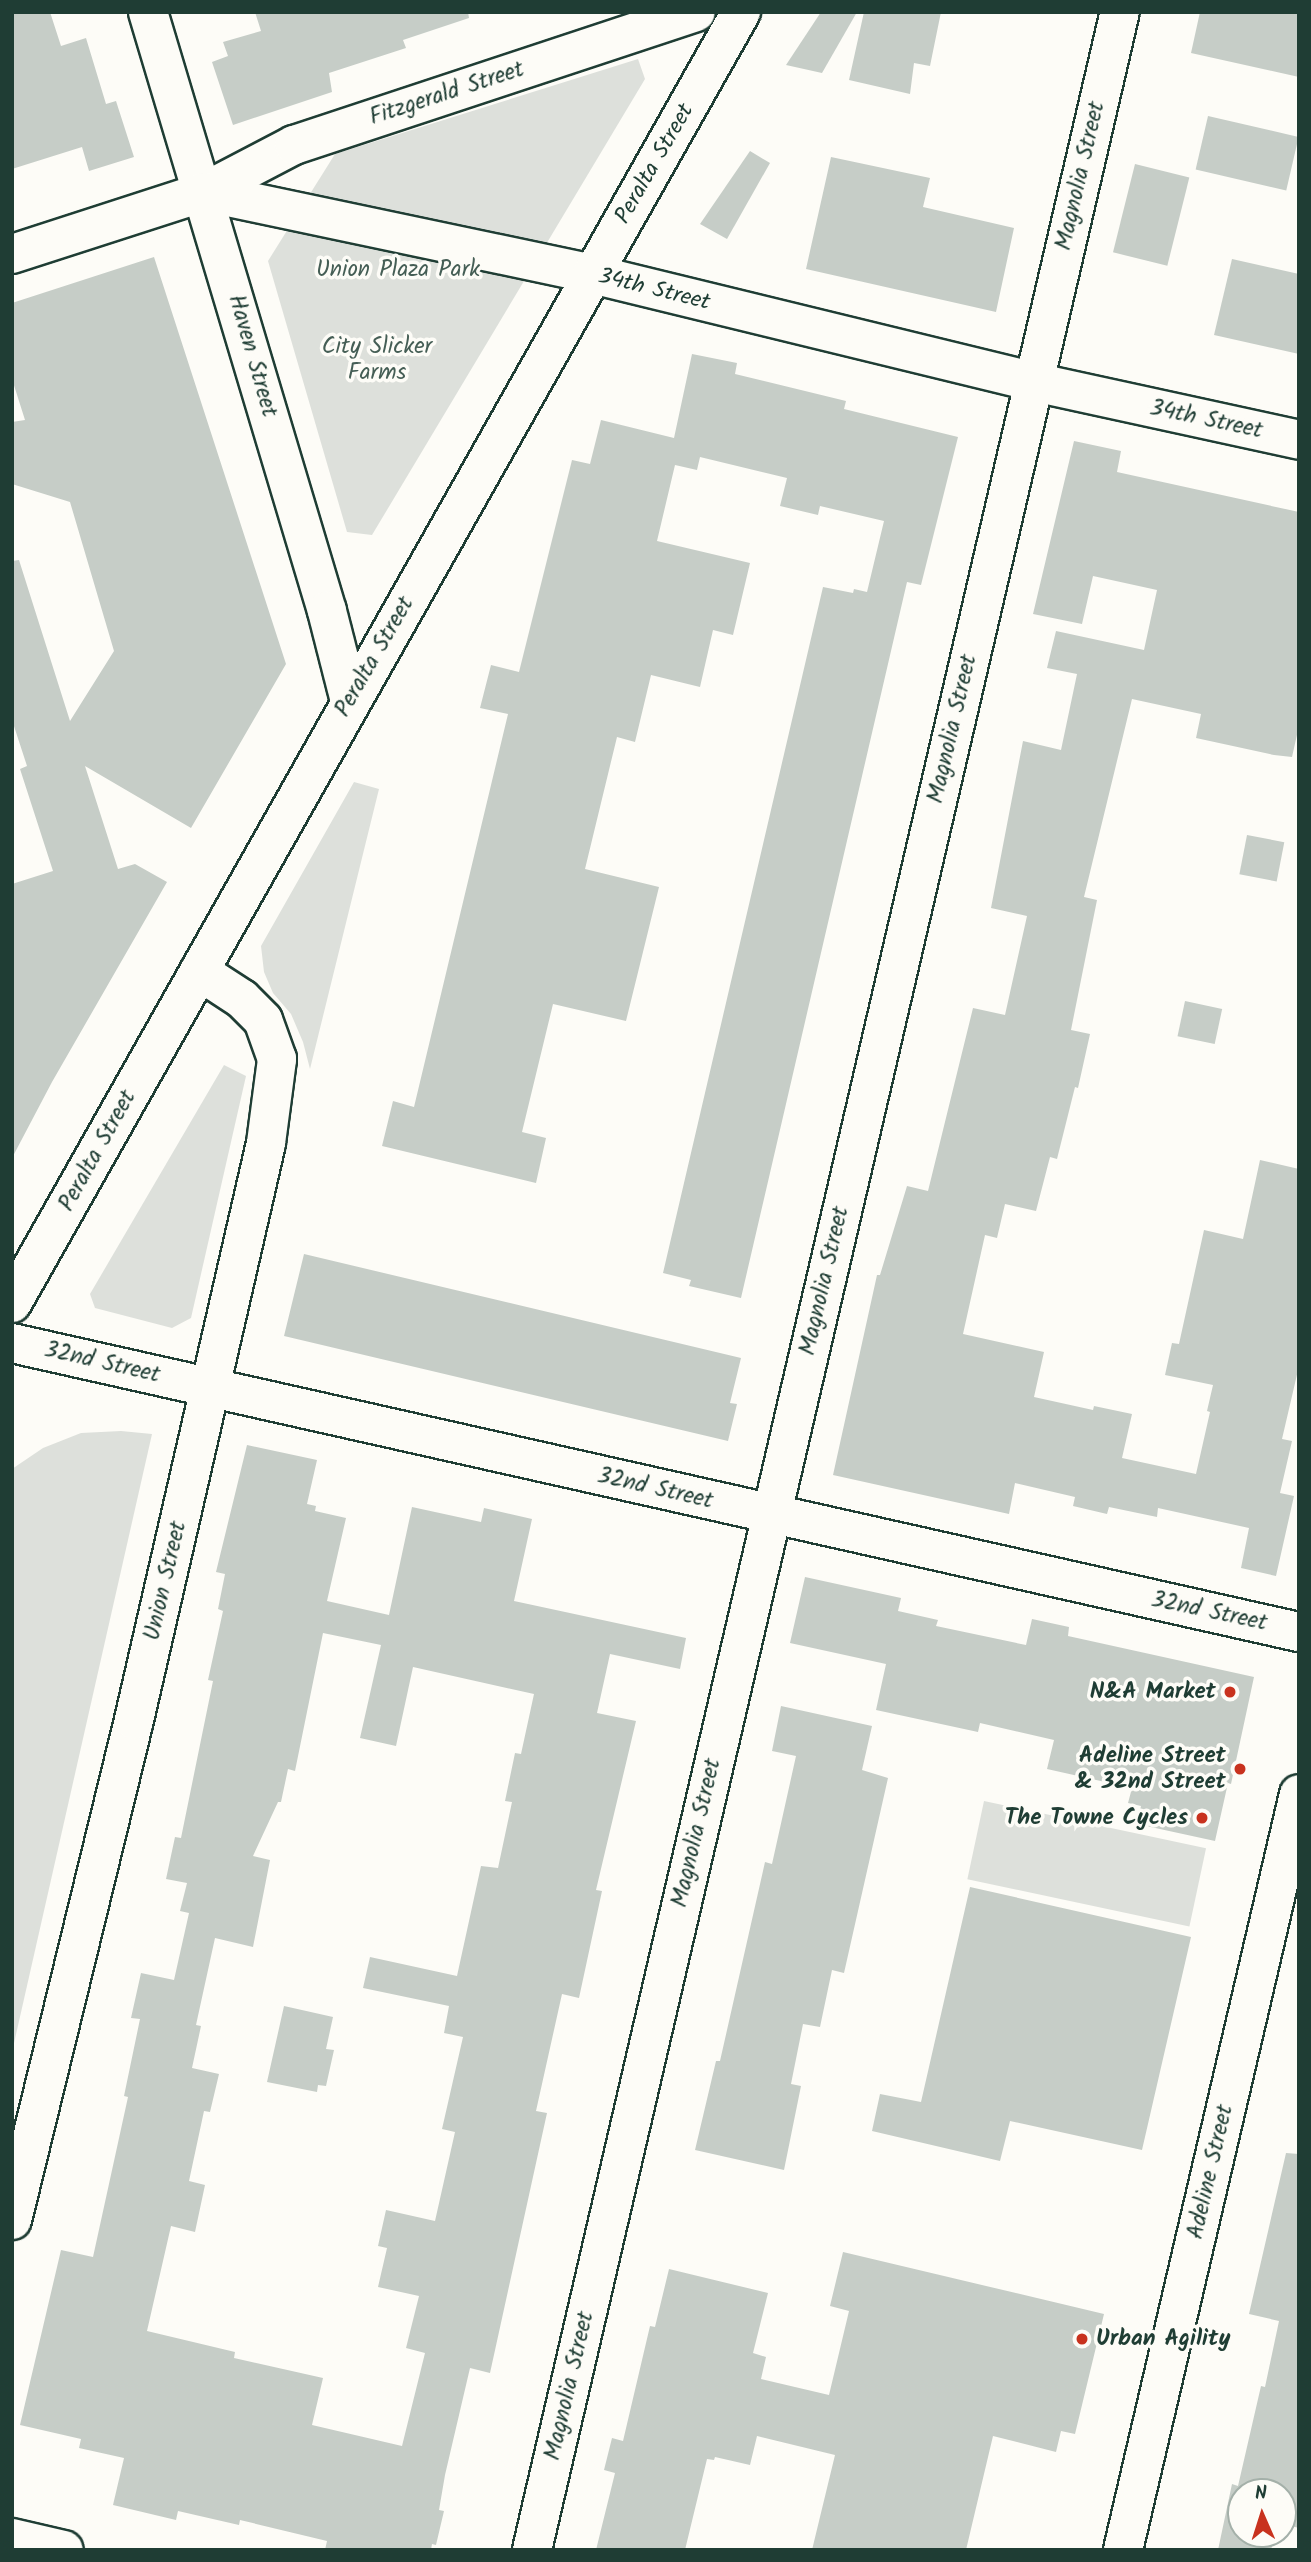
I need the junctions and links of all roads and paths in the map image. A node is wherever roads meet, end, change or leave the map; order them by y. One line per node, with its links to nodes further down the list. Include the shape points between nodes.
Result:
1 (148, 12): 5 (street, Haven Street)
2 (696, 12): 5 (street, Fitzgerald Street, via 294,145)
3 (741, 12): 7 (street, Peralta Street)
4 (1119, 12): 8 (street, Magnolia Street)
5 (204, 192): 6 (street, 34th Street); 7 (street, 34th Street); 10 (street, Haven Street)
6 (12, 254)
7 (592, 274): 8 (street, 34th Street); 10 (street, Peralta Street)
8 (1034, 382): 9 (street, 34th Street); 15 (street, Magnolia Street)
9 (1299, 440)
10 (350, 701): 11 (street, Peralta Street)
11 (199, 971): 12 (street, Peralta Street); 14 (street, Union Street, via 242,999 263,1020 278,1059 265,1143)
12 (12, 1303)
13 (12, 1343): 14 (street, 32nd Street)
14 (210, 1387): 15 (street, 32nd Street); 18 (street, Union Street)
15 (771, 1515): 16 (street, 32nd Street); 21 (street, Magnolia Street)
16 (1299, 1632)
17 (1299, 1794): 22 (street, Adeline Street)
18 (12, 2220)
19 (12, 2538): 20 (street)
20 (64, 2550)
21 (532, 2550)
22 (1123, 2550)

